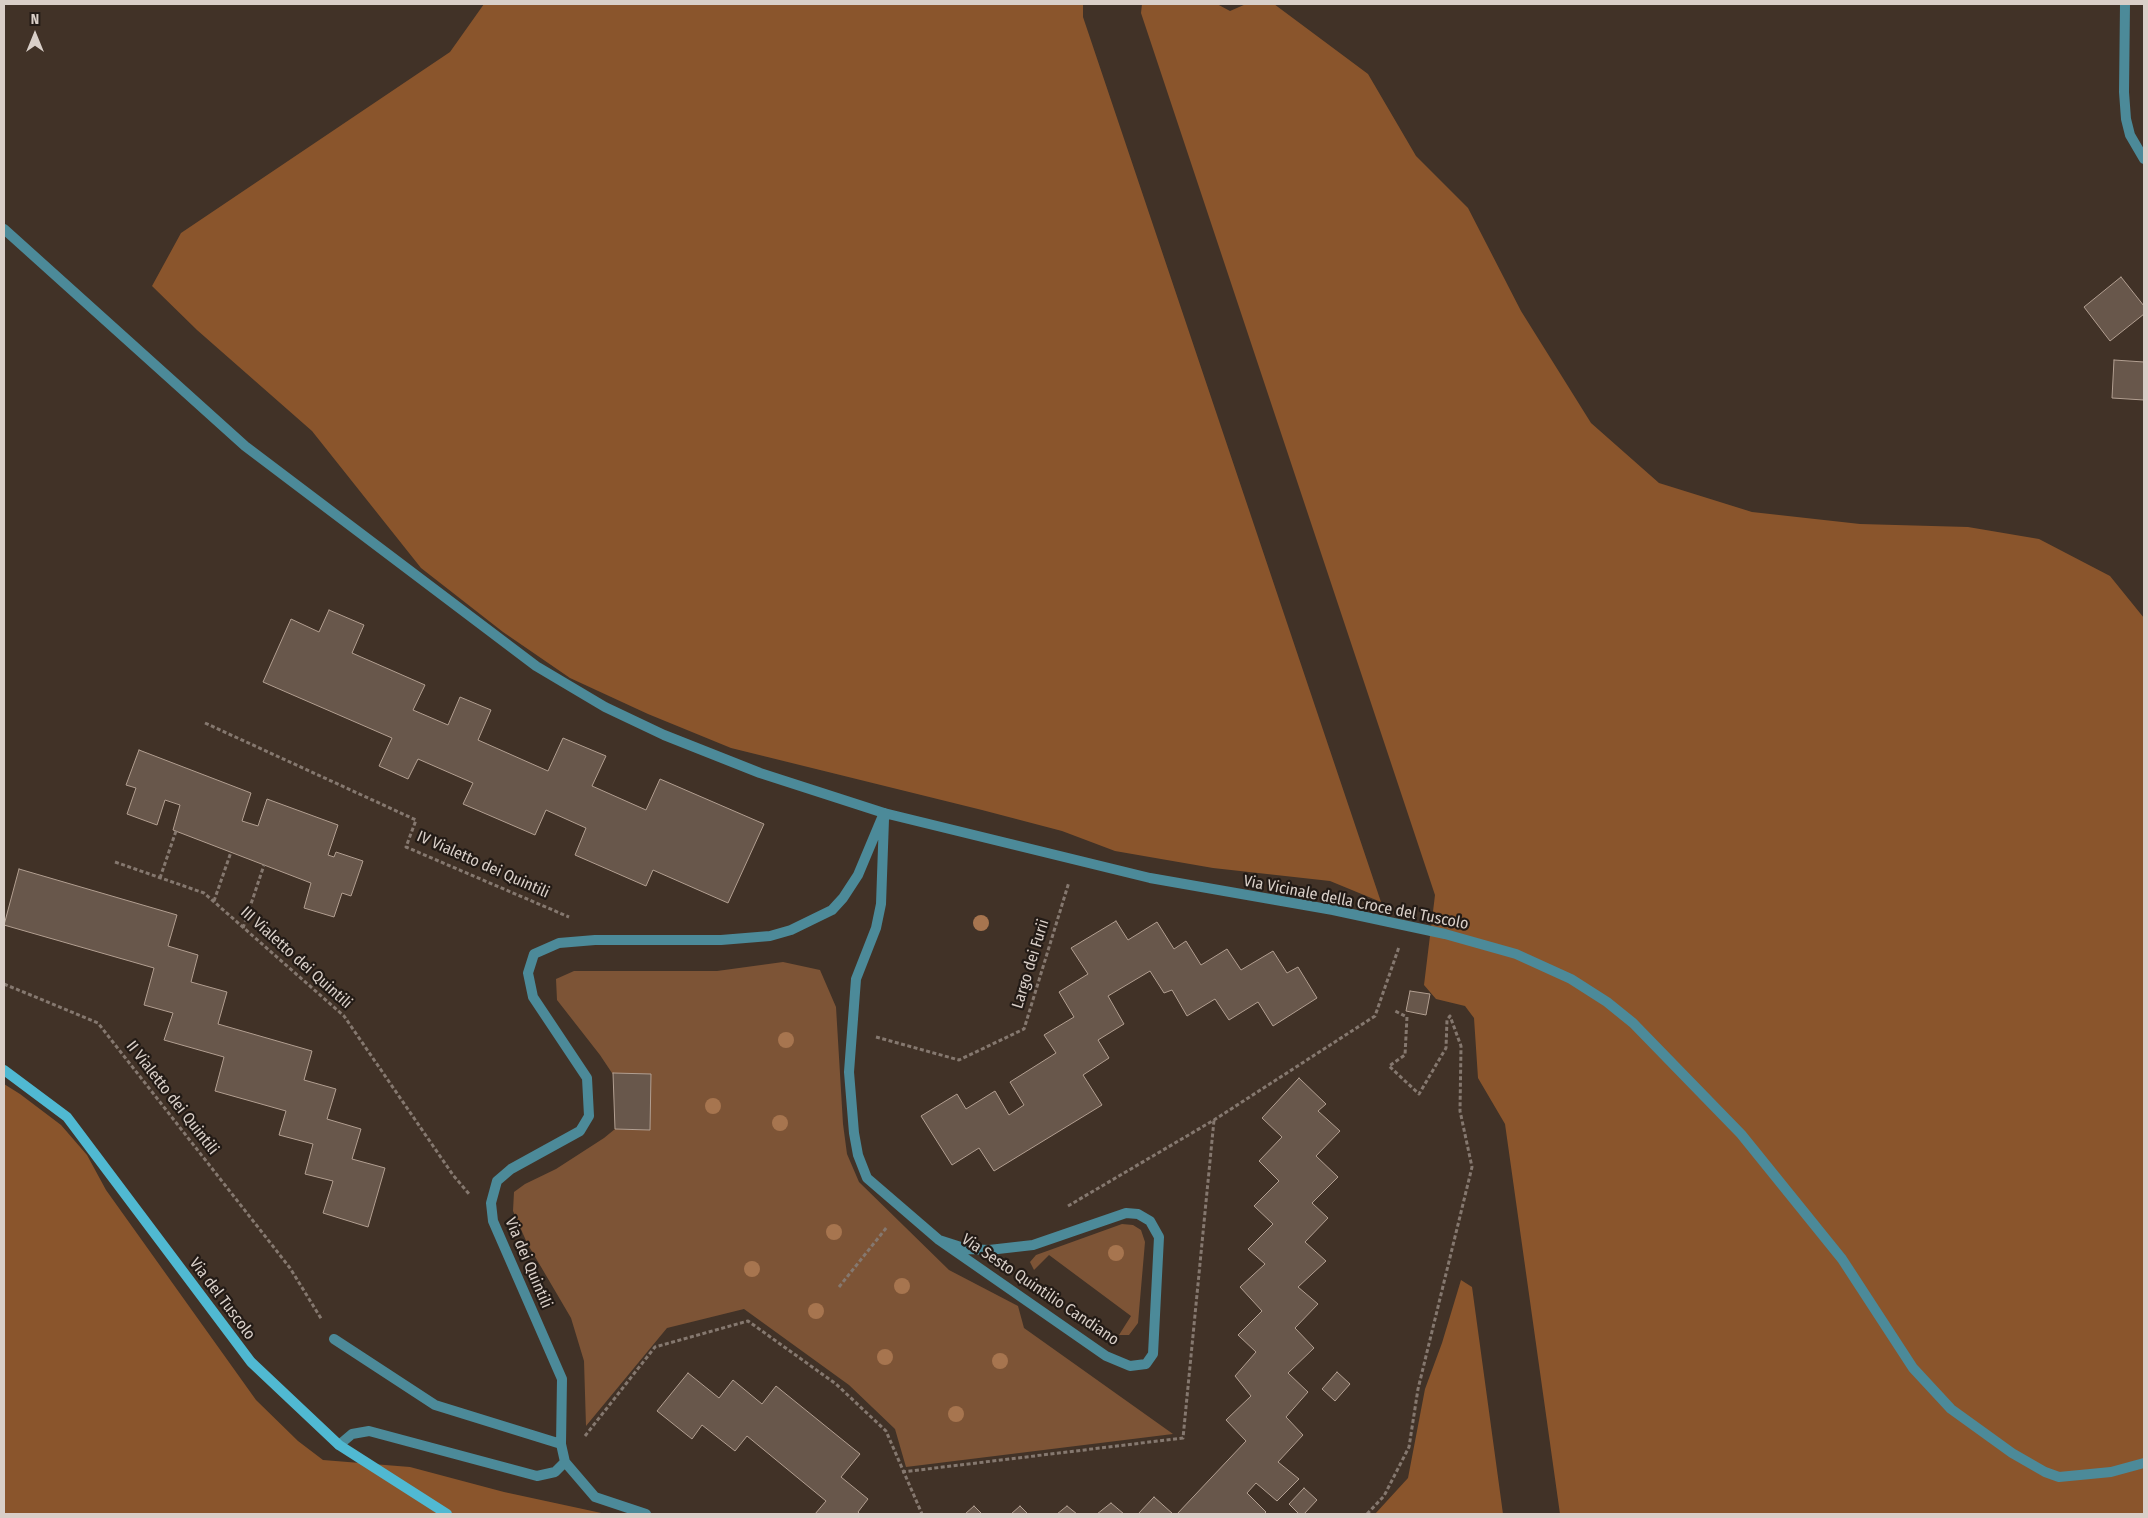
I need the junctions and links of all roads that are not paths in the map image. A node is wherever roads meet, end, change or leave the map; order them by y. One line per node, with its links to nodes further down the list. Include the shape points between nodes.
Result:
1 (2125, 4): 2 (street, via 2126,120 2130,135)
2 (2144, 159)
3 (4, 228): 4 (street, Via Vicinale della Croce del Tuscolo, via 245,446 536,666 605,707 664,735 760,773)
4 (884, 813): 6 (street, Via Sesto Quintilio Candiano, via 881,904 876,928 856,979 849,1072 854,1133 867,1178); 8 (street, Via dei Quintili, via 858,876 842,898 832,910 791,930 770,936 721,940 559,943 534,954 528,973 533,997 587,1078 589,1116 580,1131 511,1169 497,1181 492,1203 493,1221 562,1379); 11 (street, Via Vicinale della Croce del Tuscolo, via 1150,878 1405,925 1476,942 1532,960 1577,982 1632,1023 1713,1103 1778,1176 1842,1259 1913,1368 1952,1409 2012,1453 2060,1477 2111,1472)
5 (4, 1070): 9 (street, Via del Tuscolo, via 67,1117 251,1362)
6 (939, 1240): 6 (street, Via Sesto Quintilio Candiano, via 1106,1356 1130,1366 1146,1364 1153,1354 1159,1237 1150,1221 1138,1214 1126,1214 1032,1245 989,1250)
7 (334, 1339): 8 (street, via 435,1406)
8 (561, 1444): 10 (street, Via dei Quintili)
9 (339, 1445): 10 (street, via 352,1434 369,1430 537,1476 555,1472); 12 (street, Via del Tuscolo)
10 (565, 1462): 13 (street, via 595,1497)
11 (2144, 1463)
12 (447, 1514)
13 (646, 1514)

